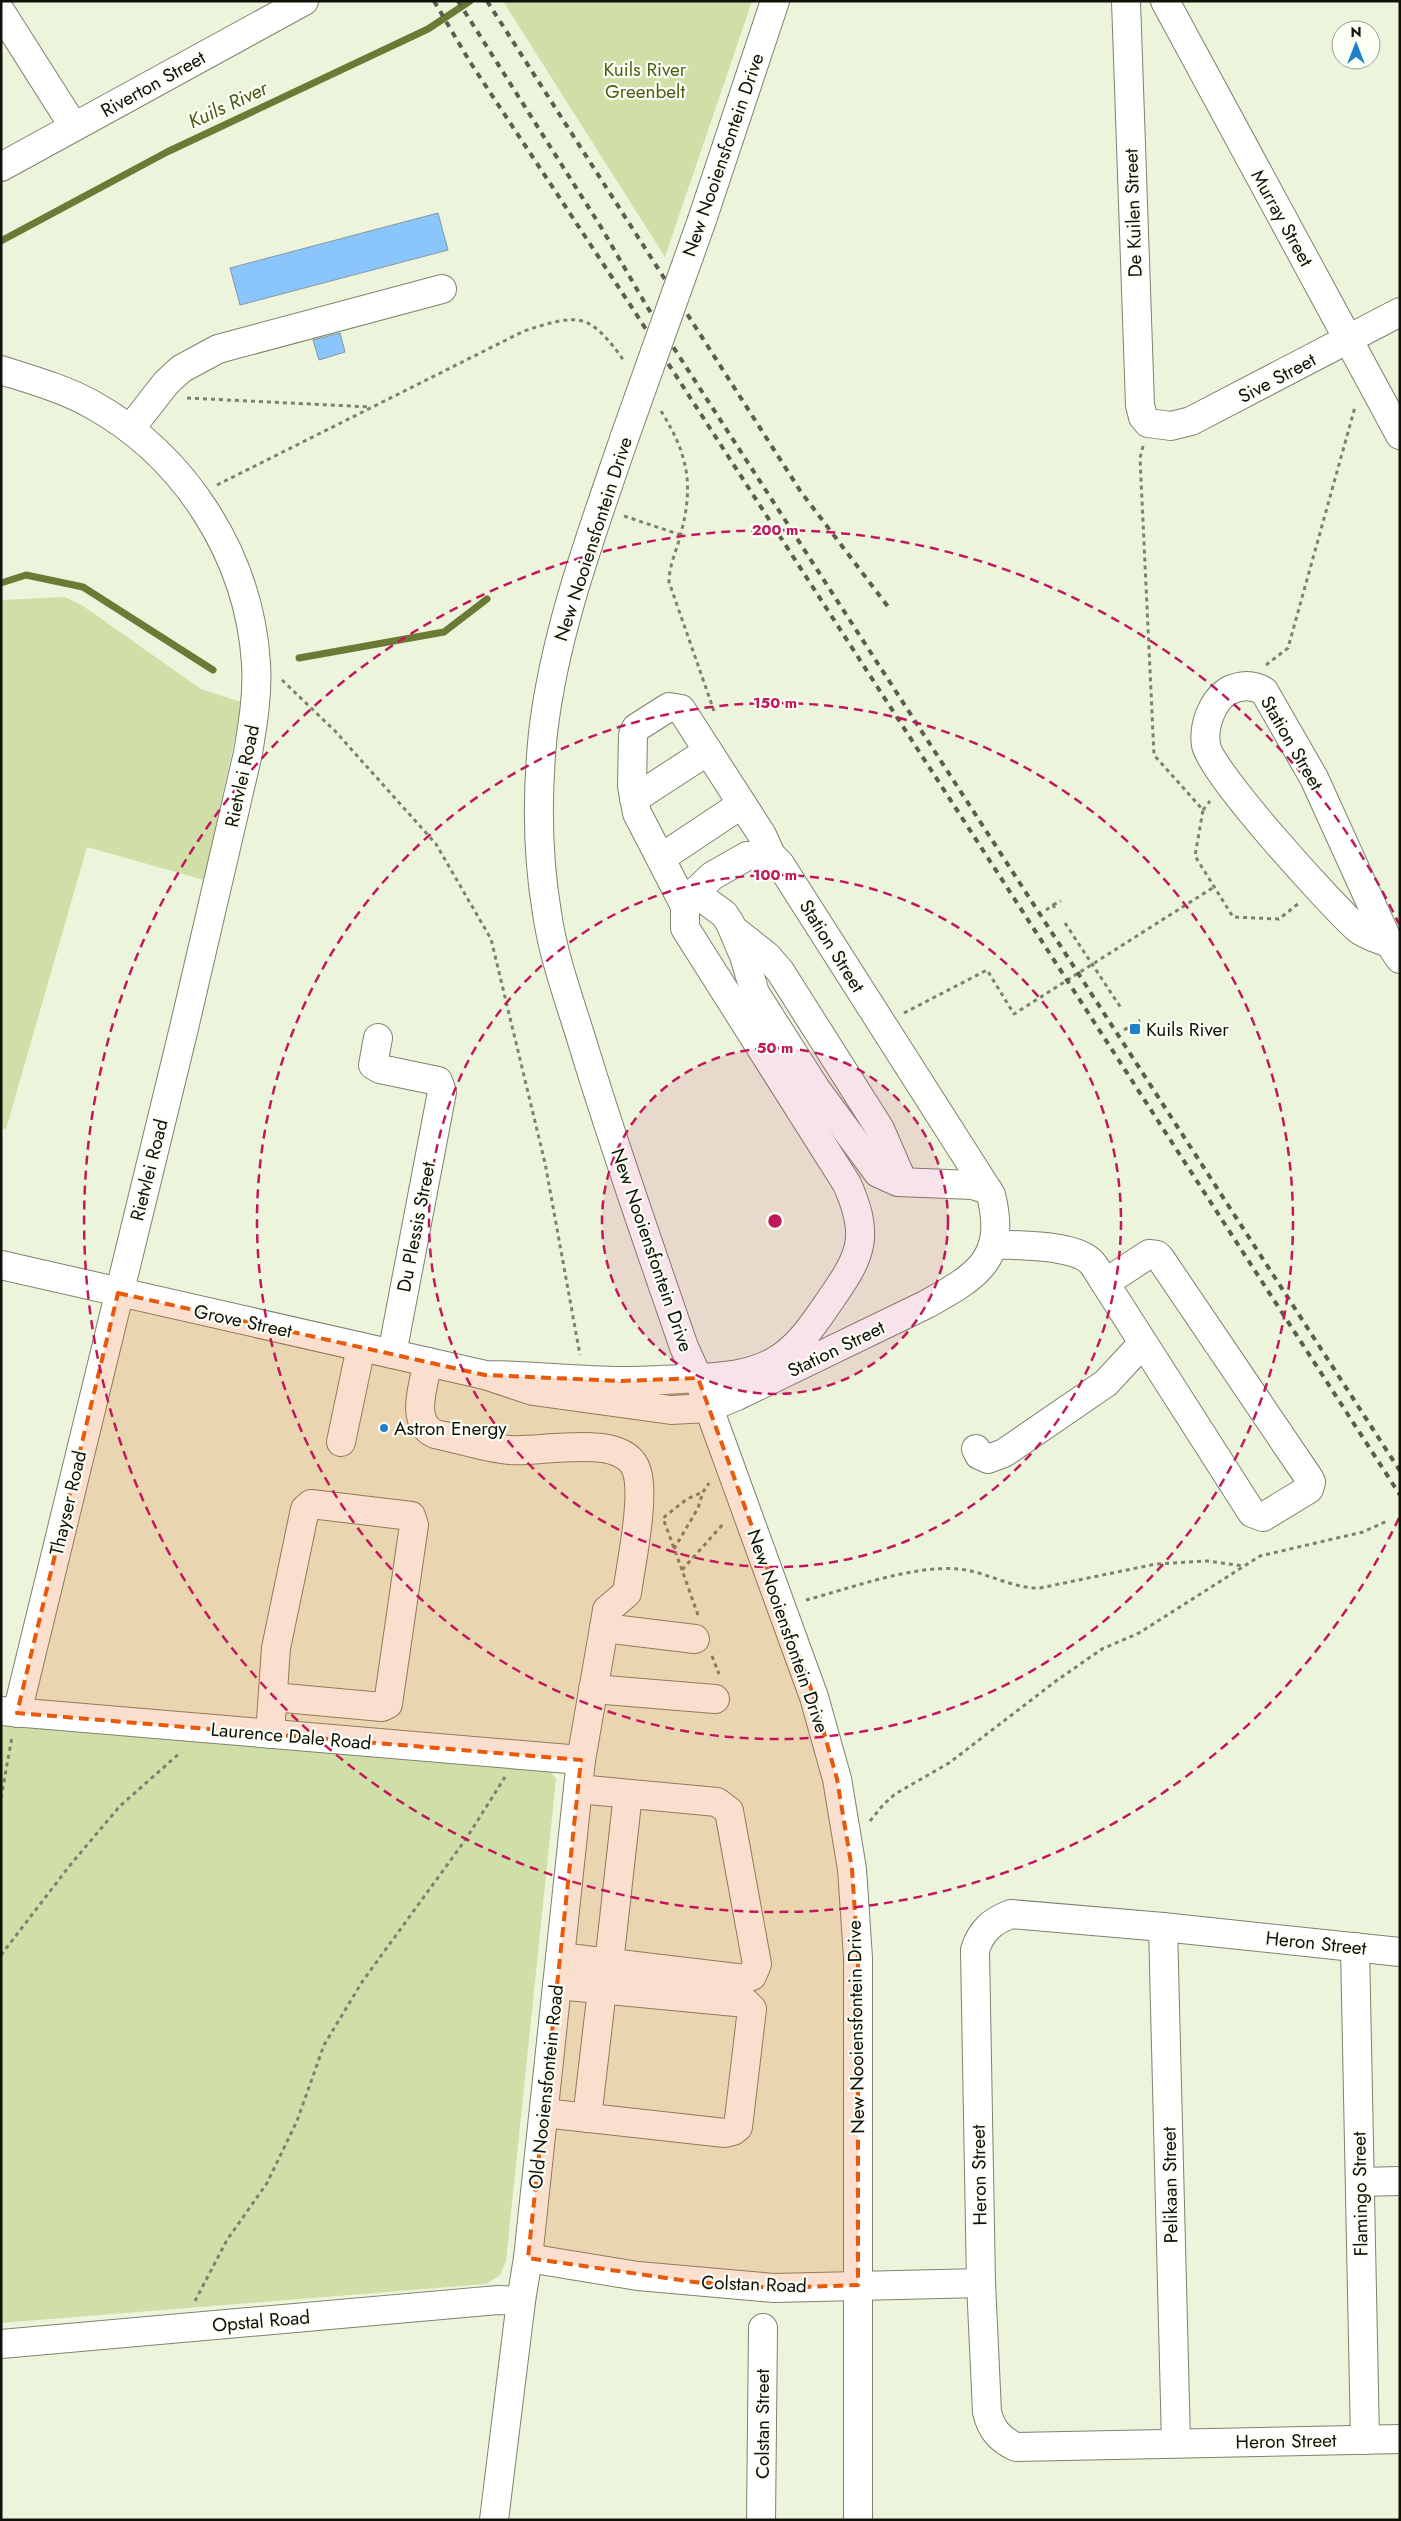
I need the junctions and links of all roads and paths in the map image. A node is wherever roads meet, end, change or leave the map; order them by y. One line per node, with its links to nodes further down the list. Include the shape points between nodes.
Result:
1 (304, 1): 6 (street, Riverton Street)
2 (775, 1): 60 (street, New Nooiensfontein Drive, bridge, via 574,589 558,646 540,773 542,872 556,953 601,1104 684,1347)
3 (1126, 1): 17 (street, De Kuilen Street, via 1140,405)
4 (1165, 1): 10 (street, Murray Street)
5 (1, 12): 6 (street)
6 (74, 127): 7 (street, Riverton Street)
7 (1, 167)
8 (442, 289): 13 (street, via 218,349 181,369)
9 (1400, 312): 10 (street, Sive Street)
10 (1349, 340): 17 (street, Sive Street, via 1191,421 1171,426); 19 (street, Murray Street)
11 (1, 370): 18 (street, Rietvlei Road, via 43,383 92,404)
12 (630, 370): 15 (path, via 611,343 591,325 576,319 563,319 524,331)
13 (158, 394): 15 (path); 18 (street)
14 (1358, 398): 24 (path, via 1288,648)
15 (371, 407): 21 (path)
16 (659, 408): 23 (path, via 680,445 686,465 689,500)
17 (1148, 423)
18 (130, 430): 53 (street, Rietvlei Road, via 186,484 220,534 243,590 253,630 256,664 254,718 248,753)
19 (1400, 435)
20 (1140, 458): 32 (path, via 1154,755 1203,810 1195,856)
21 (212, 488)
22 (618, 514): 23 (path)
23 (681, 535): 26 (path, via 669,570 669,582)
24 (1266, 664)
25 (274, 675): 58 (path, via 290,686 335,731 436,844 492,939 546,1163)
26 (714, 712)
27 (708, 751): 28 (street); 28 (street, Station Street, via 681,709 669,707 642,723 633,735); 29 (street, Station Street)
28 (634, 799): 31 (street, Station Street, via 637,813)
29 (742, 804): 30 (street, Station Street); 31 (street)
30 (771, 854): 33 (street, via 738,860 712,876); 49 (street, Station Street)
31 (661, 858): 33 (street, Station Street)
32 (1214, 887): 36 (path, via 1233,917 1279,919); 41 (path)
33 (690, 899): 49 (street, via 724,914 734,930 780,971 880,1129 903,1182 973,1185); 60 (street, Station Street, via 685,928 847,1184 861,1224 858,1252 848,1275 793,1348 751,1372)
34 (1061, 900): 35 (path)
35 (1054, 905): 37 (path); 38 (path)
36 (1297, 905)
37 (1046, 910)
38 (1057, 910)
39 (1065, 923): 41 (path)
40 (1394, 951): 40 (street, Station Street, via 1360,930 1328,899 1252,813 1211,759 1206,745 1206,730 1215,704 1226,693 1248,686 1264,690 1314,778)
41 (1092, 965): 42 (path); 43 (path, via 1014,1014 987,970)
42 (1120, 1008)
43 (909, 1011)
44 (1128, 1020): 46 (path)
45 (1140, 1020): 46 (path)
46 (1132, 1025): 47 (path)
47 (1124, 1030)
48 (378, 1038): 56 (street, Du Plessis Street, via 373,1065 438,1082 442,1092)
49 (988, 1190): 50 (street, Station Street, via 997,1216)
50 (994, 1244): 52 (street, via 1072,1252 1092,1262); 61 (street, Station Street, via 991,1255 979,1269 956,1288 782,1375)
51 (1, 1265): 53 (street, Grove Street)
52 (1105, 1283): 54 (street); 54 (street, via 1149,1254 1160,1258 1309,1478 1309,1488 1263,1516 1252,1513)
53 (118, 1293): 55 (street, Grove Street); 77 (street, Thayser Road)
54 (1143, 1343): 63 (street, via 1106,1383 1004,1453 988,1459)
55 (361, 1347): 56 (street, Grove Street); 62 (street)
56 (392, 1354): 57 (street, Grove Street)
57 (428, 1362): 59 (street, Grove Street); 72 (street, Old Nooiensfontein Road, via 420,1400 422,1420 427,1430 509,1450 603,1448 624,1455 635,1466 640,1495 627,1593 607,1610)
58 (581, 1363)
59 (485, 1375): 60 (street, Grove Street, via 621,1381); 61 (street, Grove Street, via 533,1391 577,1398 671,1410)
60 (698, 1378): 61 (street, New Nooiensfontein Drive)
61 (708, 1408): 100 (street, New Nooiensfontein Drive, via 814,1697 837,1779 851,1860 858,1958)
62 (341, 1442)
63 (976, 1450)
64 (711, 1480): 65 (path)
65 (703, 1492): 68 (path, via 698,1508); 68 (path, via 687,1499 663,1518)
66 (726, 1521): 70 (path)
67 (1387, 1521): 69 (path, via 1363,1532 1260,1556)
68 (674, 1550): 70 (path)
69 (1245, 1566): 71 (path, via 1207,1561 1156,1564 1027,1589 969,1571 939,1569 909,1573); 85 (path, via 1139,1633 1094,1654 949,1763 895,1794)
70 (682, 1570): 73 (path)
71 (806, 1600)
72 (604, 1628): 73 (street); 75 (street, Old Nooiensfontein Road)
73 (701, 1636): 74 (path)
74 (717, 1688): 75 (street)
75 (593, 1689): 81 (street, Old Nooiensfontein Road)
76 (273, 1697): 76 (street, via 276,1648 305,1509 311,1504 411,1516 414,1525 388,1704 382,1707); 79 (street)
77 (9, 1712): 78 (street, Laurence Dale Road); 84 (path)
78 (204, 1728): 79 (street, Laurence Dale Road); 89 (path, via 120,1806)
79 (270, 1734): 80 (street, Laurence Dale Road)
80 (509, 1754): 81 (street, Laurence Dale Road); 102 (path, via 506,1776 466,1839 384,1951 324,2045 297,2121 267,2183 227,2240)
81 (581, 1760): 82 (street, Old Nooiensfontein Road)
82 (578, 1789): 83 (street); 90 (street, Old Nooiensfontein Road)
83 (628, 1794): 91 (street); 91 (street, via 717,1802 729,1810 757,1964 752,1976 745,1979)
84 (1, 1798)
85 (867, 1826)
86 (1163, 1927): 87 (street, Heron Street); 99 (street, Heron Street, via 1011,1914 987,1928 978,1939 975,1950); 107 (street, Pelikaan Street)
87 (1355, 1947): 88 (street, Heron Street); 97 (street, Flamingo Street)
88 (1400, 1952)
89 (1, 1955)
90 (560, 1957): 91 (street); 92 (street, Old Nooiensfontein Road)
91 (609, 1963)
92 (557, 1984): 93 (street); 94 (street, Old Nooiensfontein Road)
93 (602, 1990): 95 (street); 95 (street, via 746,2003 752,2010 738,2127 733,2131 725,2133)
94 (544, 2113): 95 (street); 98 (street, Old Nooiensfontein Road)
95 (587, 2118)
96 (1400, 2181): 97 (street)
97 (1360, 2182): 106 (street, Flamingo Street)
98 (528, 2258): 100 (street, Colstan Road, via 694,2282 774,2288); 101 (street, Old Nooiensfontein Road)
99 (981, 2283): 100 (street, Colstan Road); 107 (street, Heron Street, via 987,2412 990,2425 1000,2437 1016,2447)
100 (858, 2285): 110 (street, New Nooiensfontein Drive)
101 (520, 2301): 104 (street, Opstal Road, via 498,2300); 108 (street, Old Nooiensfontein Road)
102 (194, 2302)
103 (763, 2328): 109 (street, Colstan Street)
104 (1, 2344)
105 (1400, 2439): 106 (street, Heron Street)
106 (1365, 2440): 107 (street, Heron Street)
107 (1176, 2443)
108 (494, 2520)
109 (761, 2520)
110 (858, 2520)

